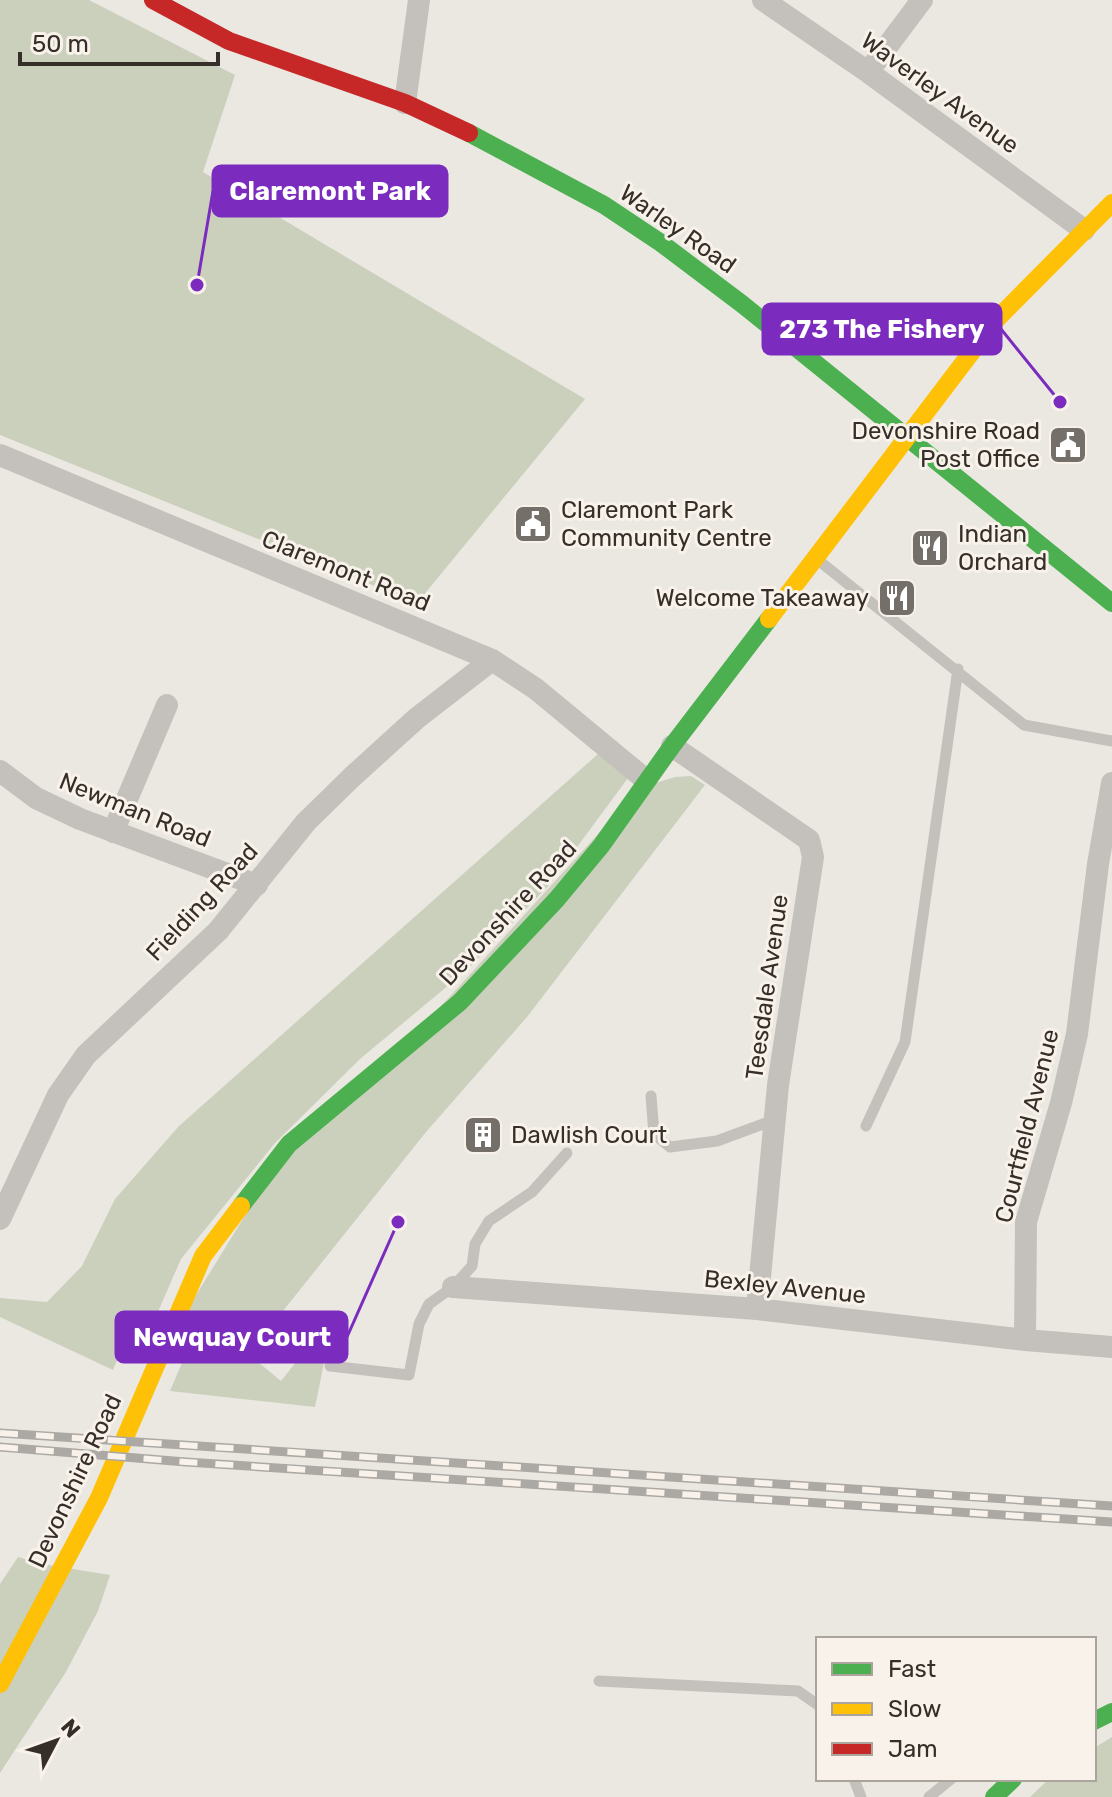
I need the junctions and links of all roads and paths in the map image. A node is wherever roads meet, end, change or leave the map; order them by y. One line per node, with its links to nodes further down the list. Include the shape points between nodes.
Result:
1 (153, 0): 6 (main road, Warley Road, via 229,41)
2 (419, 0): 6 (street)
3 (763, 0): 5 (street, Waverley Avenue)
4 (922, 0): 5 (street)
5 (868, 72): 8 (street, Waverley Avenue)
6 (405, 103): 9 (main road, Warley Road, via 558,178 649,235)
7 (1112, 203): 8 (main road, Devonshire Road)
8 (1084, 230): 9 (main road, Devonshire Road, via 996,320)
9 (906, 436): 11 (main road, Devonshire Road); 12 (main road, Warley Road)
10 (0, 455): 13 (street, Claremont Road)
11 (814, 557): 14 (lane); 17 (main road, Devonshire Road)
12 (1112, 603)
13 (492, 660): 19 (street, Claremont Road, via 536,689); 22 (street, Fielding Road, via 352,777 306,822)
14 (958, 669): 16 (lane, via 1024,725); 25 (lane, via 905,1042)
15 (167, 705): 21 (street)
16 (1112, 741)
17 (672, 746): 19 (main road, Devonshire Road); 24 (street, Teesdale Avenue, via 809,840 813,857)
18 (0, 771): 21 (street, Newman Road, via 36,798)
19 (646, 780): 34 (main road, Devonshire Road, via 601,846 508,953 460,1002 289,1144 203,1256 99,1498)
20 (1112, 783): 30 (street, Courtfield Avenue, via 1077,1034 1026,1222)
21 (113, 832): 22 (street, Newman Road)
22 (257, 885): 27 (street, Fielding Road, via 207,941 86,1055 58,1095)
23 (651, 1096): 24 (lane, via 654,1134 670,1147 717,1141)
24 (775, 1120): 29 (street, Teesdale Avenue)
25 (866, 1126)
26 (567, 1153): 28 (lane, via 532,1192 489,1221 475,1244 472,1266)
27 (0, 1219)
28 (453, 1287): 29 (street, Bexley Avenue); 32 (lane, via 429,1304 419,1324 409,1375)
29 (757, 1309): 30 (street, Bexley Avenue)
30 (1025, 1340): 31 (street, Bexley Avenue)
31 (1112, 1347)
32 (330, 1366)
33 (599, 1681): 35 (lane, via 798,1691)
34 (0, 1684)
35 (816, 1704)
36 (949, 1781): 38 (lane)
37 (1011, 1781): 39 (main road)
38 (929, 1797)
39 (994, 1797)

